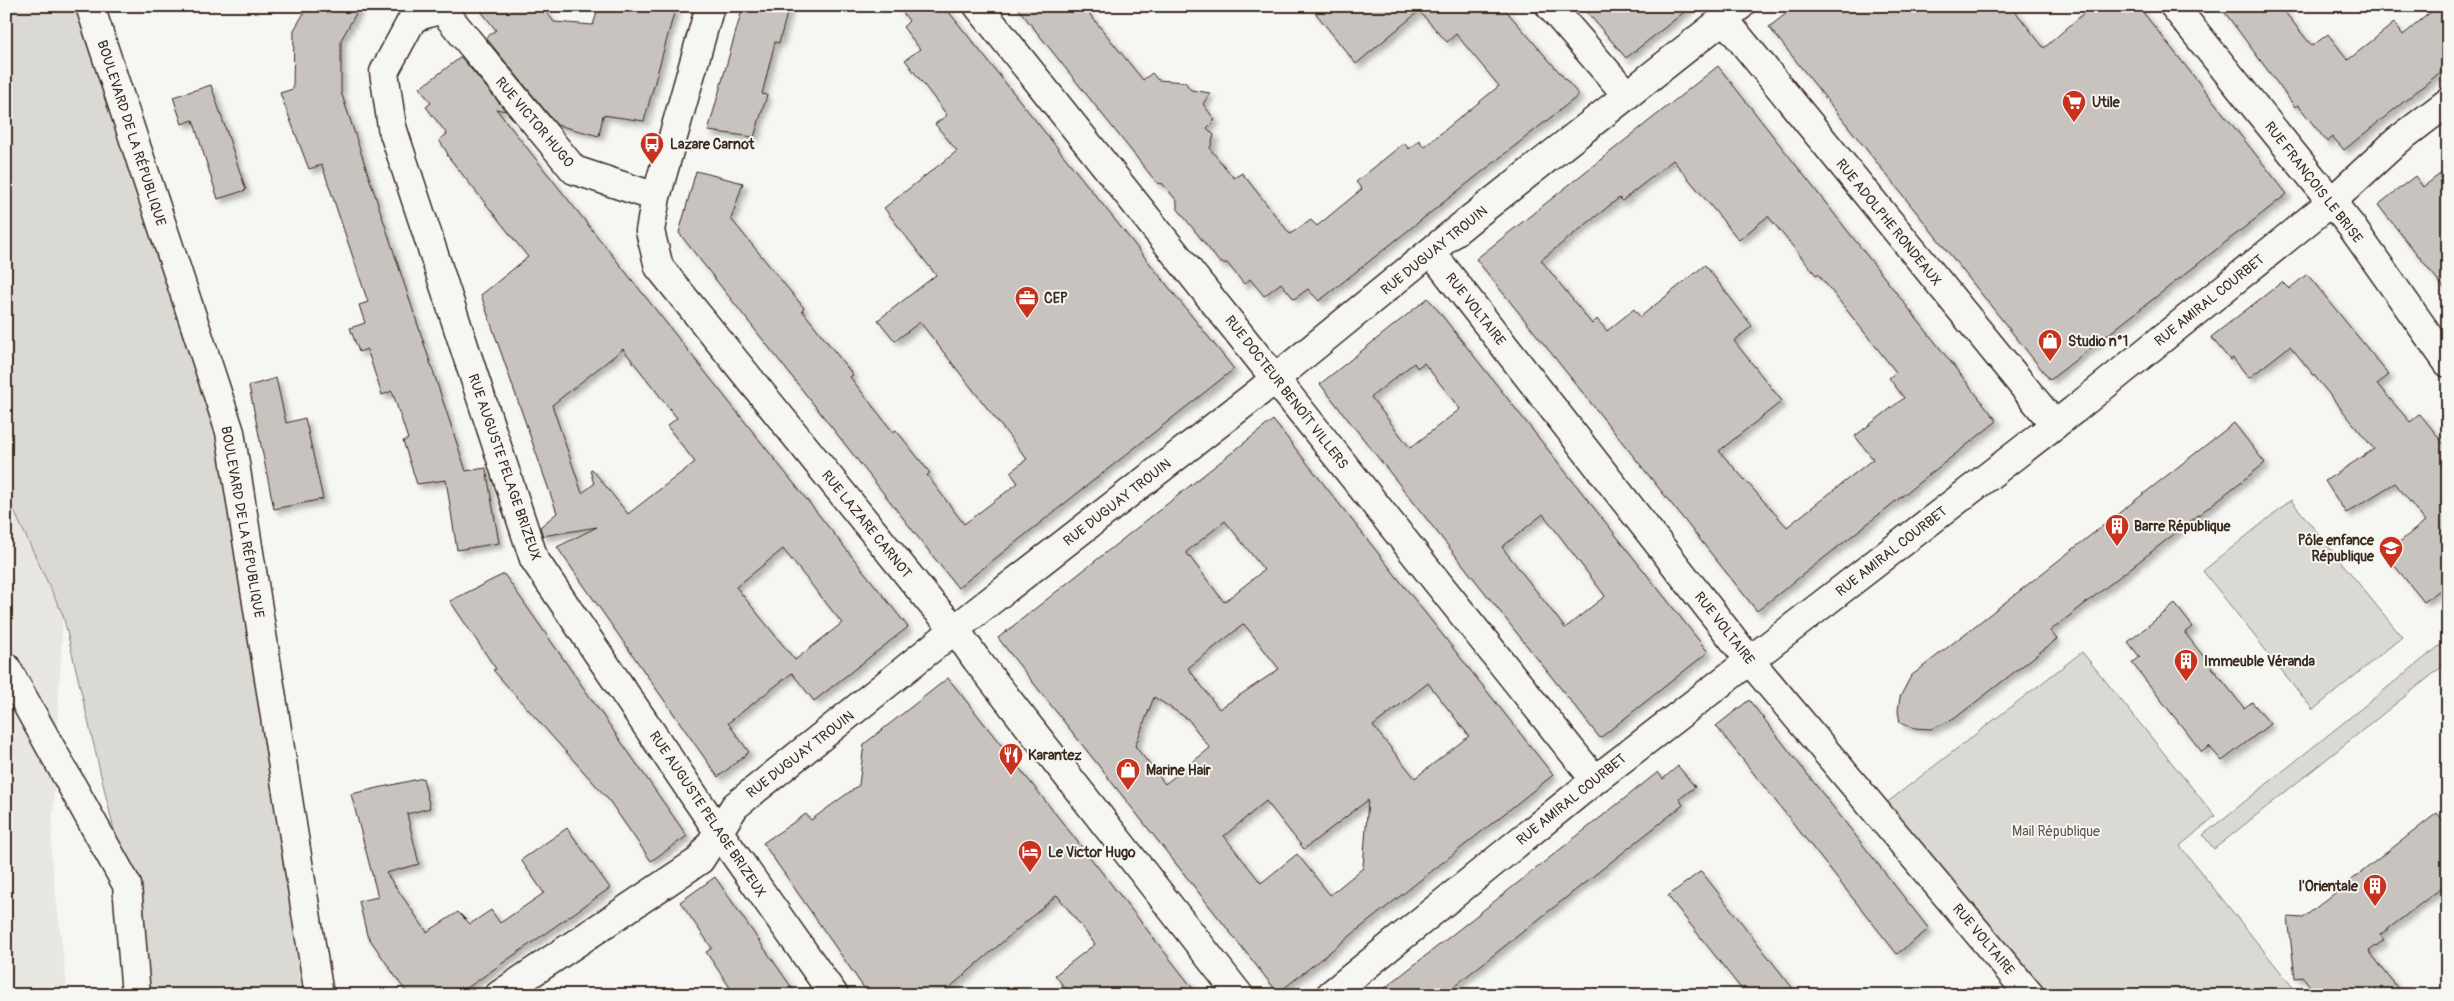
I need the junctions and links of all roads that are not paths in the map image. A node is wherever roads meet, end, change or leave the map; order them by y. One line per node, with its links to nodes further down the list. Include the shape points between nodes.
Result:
1 (90, 6): 22 (street, BOULEVARD DE LA RÉPUBLIQUE, via 230,432)
2 (710, 6): 10 (street, RUE LAZARE CARNOT)
3 (978, 6): 14 (street, RUE DOCTEUR BENOÎT VILLERS)
4 (1550, 6): 8 (street)
5 (2174, 6): 11 (street, RUE FRANÇOIS LE BRISE)
6 (442, 8): 10 (street, RUE VICTOR HUGO, via 574,170); 20 (street, RUE AUGUSTE PELAGE BRIZEUX, via 412,18 384,72 392,127 534,558)
7 (1732, 13): 8 (street, RUE DUGUAY TROUIN); 15 (street, RUE ADOLPHE RONDEAUX)
8 (1627, 96): 12 (street, RUE DUGUAY TROUIN)
9 (2448, 102): 11 (street, RUE AMIRAL COURBET, via 2397,141)
10 (656, 197): 16 (street, RUE LAZARE CARNOT, via 650,231 659,267)
11 (2330, 202): 13 (street, RUE FRANÇOIS LE BRISE, via 2351,226); 15 (street, RUE AMIRAL COURBET)
12 (1431, 252): 14 (street, RUE DUGUAY TROUIN); 17 (street, RUE VOLTAIRE)
13 (2448, 363)
14 (1276, 378): 16 (street, RUE DUGUAY TROUIN); 19 (street, RUE DOCTEUR BENOÎT VILLERS)
15 (2055, 425): 17 (street, RUE AMIRAL COURBET)
16 (955, 629): 20 (street, RUE DUGUAY TROUIN, via 735,806); 25 (street, RUE LAZARE CARNOT)
17 (1750, 660): 19 (street, RUE AMIRAL COURBET); 27 (street, RUE VOLTAIRE)
18 (6, 667): 21 (street, via 128,885)
19 (1595, 780): 26 (street, RUE AMIRAL COURBET)
20 (718, 831): 23 (street, RUE DUGUAY TROUIN, via 700,860); 24 (street, RUE AUGUSTE PELAGE BRIZEUX)
21 (136, 995)
22 (318, 995)
23 (498, 995)
24 (834, 995)
25 (1239, 995)
26 (1330, 995)
27 (2030, 995)

